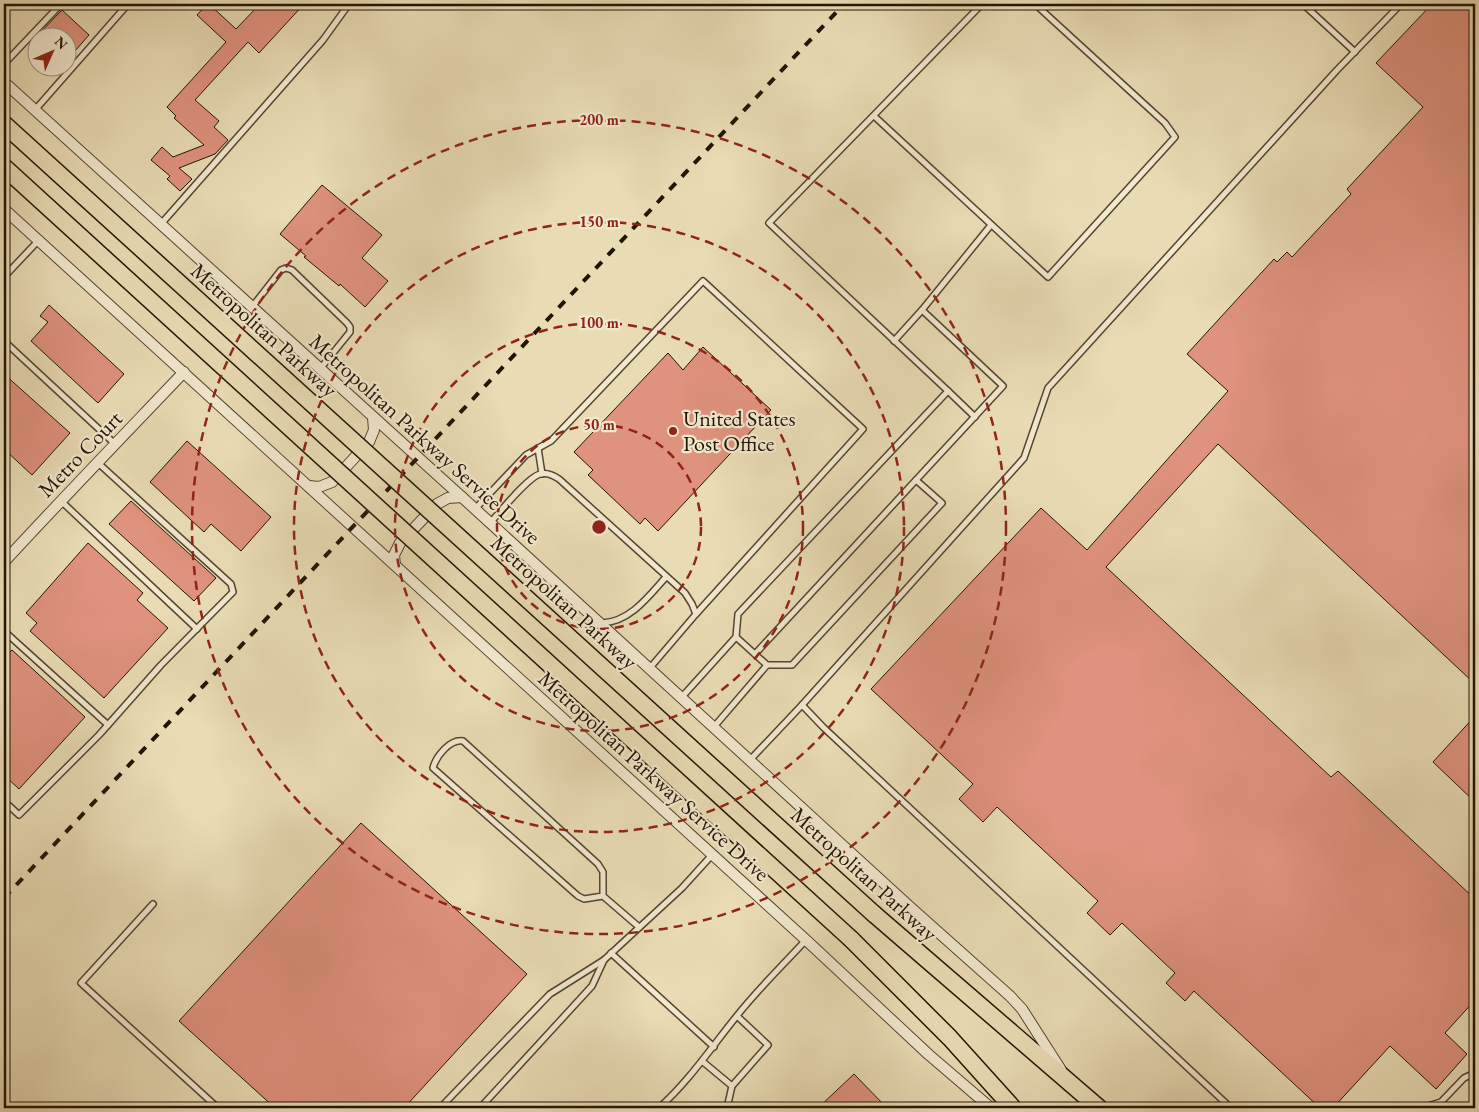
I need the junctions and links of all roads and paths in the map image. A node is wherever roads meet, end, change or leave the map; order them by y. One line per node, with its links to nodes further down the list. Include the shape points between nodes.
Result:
1 (61, 4): 9 (lane)
2 (128, 4): 11 (lane)
3 (349, 4): 16 (lane, via 323,40)
4 (982, 4): 12 (lane)
5 (1036, 4): 17 (lane, via 1165,123 1175,137 1048,277)
6 (1303, 4): 8 (lane)
7 (1401, 4): 8 (lane)
8 (1355, 52): 51 (lane, via 1048,388 1024,458)
9 (4, 64)
10 (4, 82): 11 (street, Metropolitan Parkway Service Drive)
11 (34, 110): 16 (street, Metropolitan Parkway Service Drive)
12 (874, 116): 17 (lane); 23 (lane, via 769,223)
13 (4, 124): 67 (main road, Metropolitan Parkway, bridge, via 874,914)
14 (4, 168): 75 (main road, bridge, via 852,938)
15 (4, 209): 18 (street, Metropolitan Parkway Service Drive)
16 (160, 224): 20 (street, Metropolitan Parkway Service Drive)
17 (991, 225): 21 (lane)
18 (38, 240): 19 (lane); 25 (street, Metropolitan Parkway Service Drive)
19 (4, 277)
20 (252, 307): 24 (street, Metropolitan Parkway Service Drive); 24 (lane, via 281,270 292,270 350,328)
21 (922, 310): 23 (lane); 27 (lane, via 1003,386)
22 (4, 341): 29 (lane)
23 (894, 341): 26 (lane)
24 (320, 369): 28 (street, Metropolitan Parkway Service Drive)
25 (184, 372): 29 (street, Metro Court); 34 (street, Metropolitan Parkway Service Drive)
26 (948, 391): 27 (lane); 46 (lane, via 738,614)
27 (975, 416): 33 (lane)
28 (373, 417): 34 (street, via 374,430 369,442 332,482 320,487); 35 (street, Metropolitan Parkway Service Drive)
29 (116, 444): 31 (street, Metro Court)
30 (538, 448): 32 (lane); 37 (lane, via 526,455); 42 (lane, via 551,442 703,281 863,429)
31 (96, 462): 36 (street, Metro Court); 44 (lane, via 231,584 233,592)
32 (542, 474): 38 (lane, via 532,478); 41 (lane, via 559,478)
33 (916, 480): 47 (lane); 48 (lane, via 942,504 792,665)
34 (309, 486): 40 (street, Metropolitan Parkway Service Drive)
35 (462, 497): 37 (street, Metropolitan Parkway Service Drive); 40 (street, via 448,498 437,504 400,543 394,555)
36 (60, 501): 39 (street, Metro Court); 44 (lane)
37 (475, 509): 38 (street, Metropolitan Parkway Service Drive)
38 (490, 522): 43 (street, Metropolitan Parkway Service Drive)
39 (4, 562)
40 (395, 565): 56 (street, Metropolitan Parkway Service Drive)
41 (666, 577): 42 (lane, via 685,594); 43 (lane, via 623,618)
42 (696, 614): 49 (lane)
43 (599, 623): 49 (street, Metropolitan Parkway Service Drive)
44 (197, 629): 52 (lane)
45 (4, 631): 52 (lane)
46 (736, 638): 47 (lane); 50 (lane)
47 (755, 654): 48 (lane)
48 (767, 665): 53 (lane)
49 (648, 669): 50 (street, Metropolitan Parkway Service Drive)
50 (680, 698): 53 (street, Metropolitan Parkway Service Drive)
51 (802, 705): 54 (lane); 77 (lane)
52 (108, 725): 55 (lane, via 19,815)
53 (713, 728): 54 (street, Metropolitan Parkway Service Drive)
54 (749, 761): 67 (street, Metropolitan Parkway Service Drive, via 1010,996 1022,1009)
55 (4, 801)
56 (712, 855): 59 (lane, via 682,888); 60 (street, Metropolitan Parkway Service Drive)
57 (603, 896): 57 (lane, via 602,872 598,864 463,742 452,742 435,761 433,768 578,896 584,899); 59 (lane)
58 (154, 904): 69 (lane, via 81,982)
59 (639, 926): 61 (lane)
60 (806, 940): 63 (lane); 74 (street, Metropolitan Parkway Service Drive)
61 (611, 953): 62 (lane); 64 (lane)
62 (604, 960): 70 (lane, via 550,994); 71 (lane, via 592,986)
63 (736, 1016): 64 (lane); 68 (lane, via 768,1045)
64 (714, 1047): 65 (lane)
65 (702, 1061): 68 (lane); 72 (lane)
66 (1475, 1073): 78 (lane, via 1464,1078 1441,1102)
67 (1068, 1082): 76 (main road, Metropolitan Parkway)
68 (732, 1086): 73 (lane)
69 (218, 1108)
70 (441, 1108)
71 (480, 1108)
72 (659, 1108)
73 (727, 1108)
74 (991, 1108)
75 (1013, 1108)
76 (1099, 1108)
77 (1232, 1108)
78 (1420, 1108)

